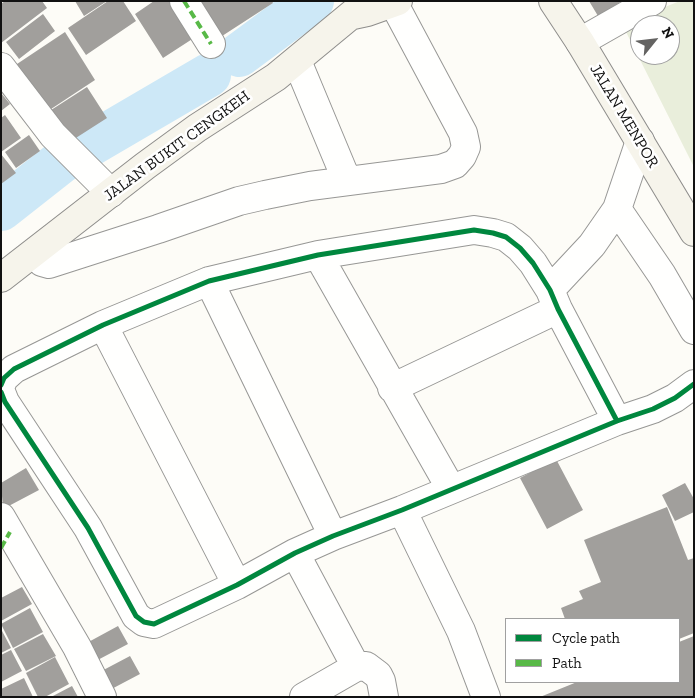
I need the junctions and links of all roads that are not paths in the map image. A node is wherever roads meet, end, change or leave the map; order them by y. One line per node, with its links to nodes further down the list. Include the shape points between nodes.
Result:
1 (184, 1): 6 (street)
2 (553, 1): 5 (street, JALAN MENPOR)
3 (652, 1): 5 (street)
4 (378, 5): 7 (street, JALAN BUKIT CENGKEH); 10 (street, via 463,133 466,146 460,160 445,168)
5 (580, 42): 9 (street, JALAN MENPOR)
6 (211, 44)
7 (297, 61): 10 (street); 11 (street, JALAN BUKIT CENGKEH)
8 (1, 67): 11 (street, via 53,135)
9 (640, 141): 12 (street); 13 (street, JALAN MENPOR)
10 (347, 181): 14 (street, via 282,190 239,201 49,264 42,262)
11 (110, 193): 14 (street, JALAN BUKIT CENGKEH)
12 (617, 209): 18 (street); 20 (street, via 662,275)
13 (694, 232)
14 (36, 252): 16 (street, JALAN BUKIT CENGKEH)
15 (318, 254): 17 (street); 18 (street, via 456,232 493,233 506,237 520,248); 23 (street)
16 (1, 278)
17 (209, 281): 19 (street); 29 (street)
18 (554, 299): 23 (street); 25 (street)
19 (103, 325): 22 (street, via 14,369); 31 (street)
20 (694, 330)
21 (694, 384): 25 (street, via 660,406)
22 (1, 385)
23 (392, 388): 26 (street)
24 (1, 392): 31 (street, via 88,528 136,616 154,624)
25 (617, 421): 26 (street)
26 (451, 489): 27 (street)
27 (402, 510): 29 (street); 36 (street, via 461,631)
28 (4, 532): 33 (street, via 78,647)
29 (334, 536): 30 (street)
30 (294, 553): 31 (street); 32 (street)
31 (237, 585)
32 (356, 668): 34 (street); 35 (street, via 366,666 374,671 381,681)
33 (102, 697)
34 (304, 697)
35 (384, 697)
36 (486, 697)

